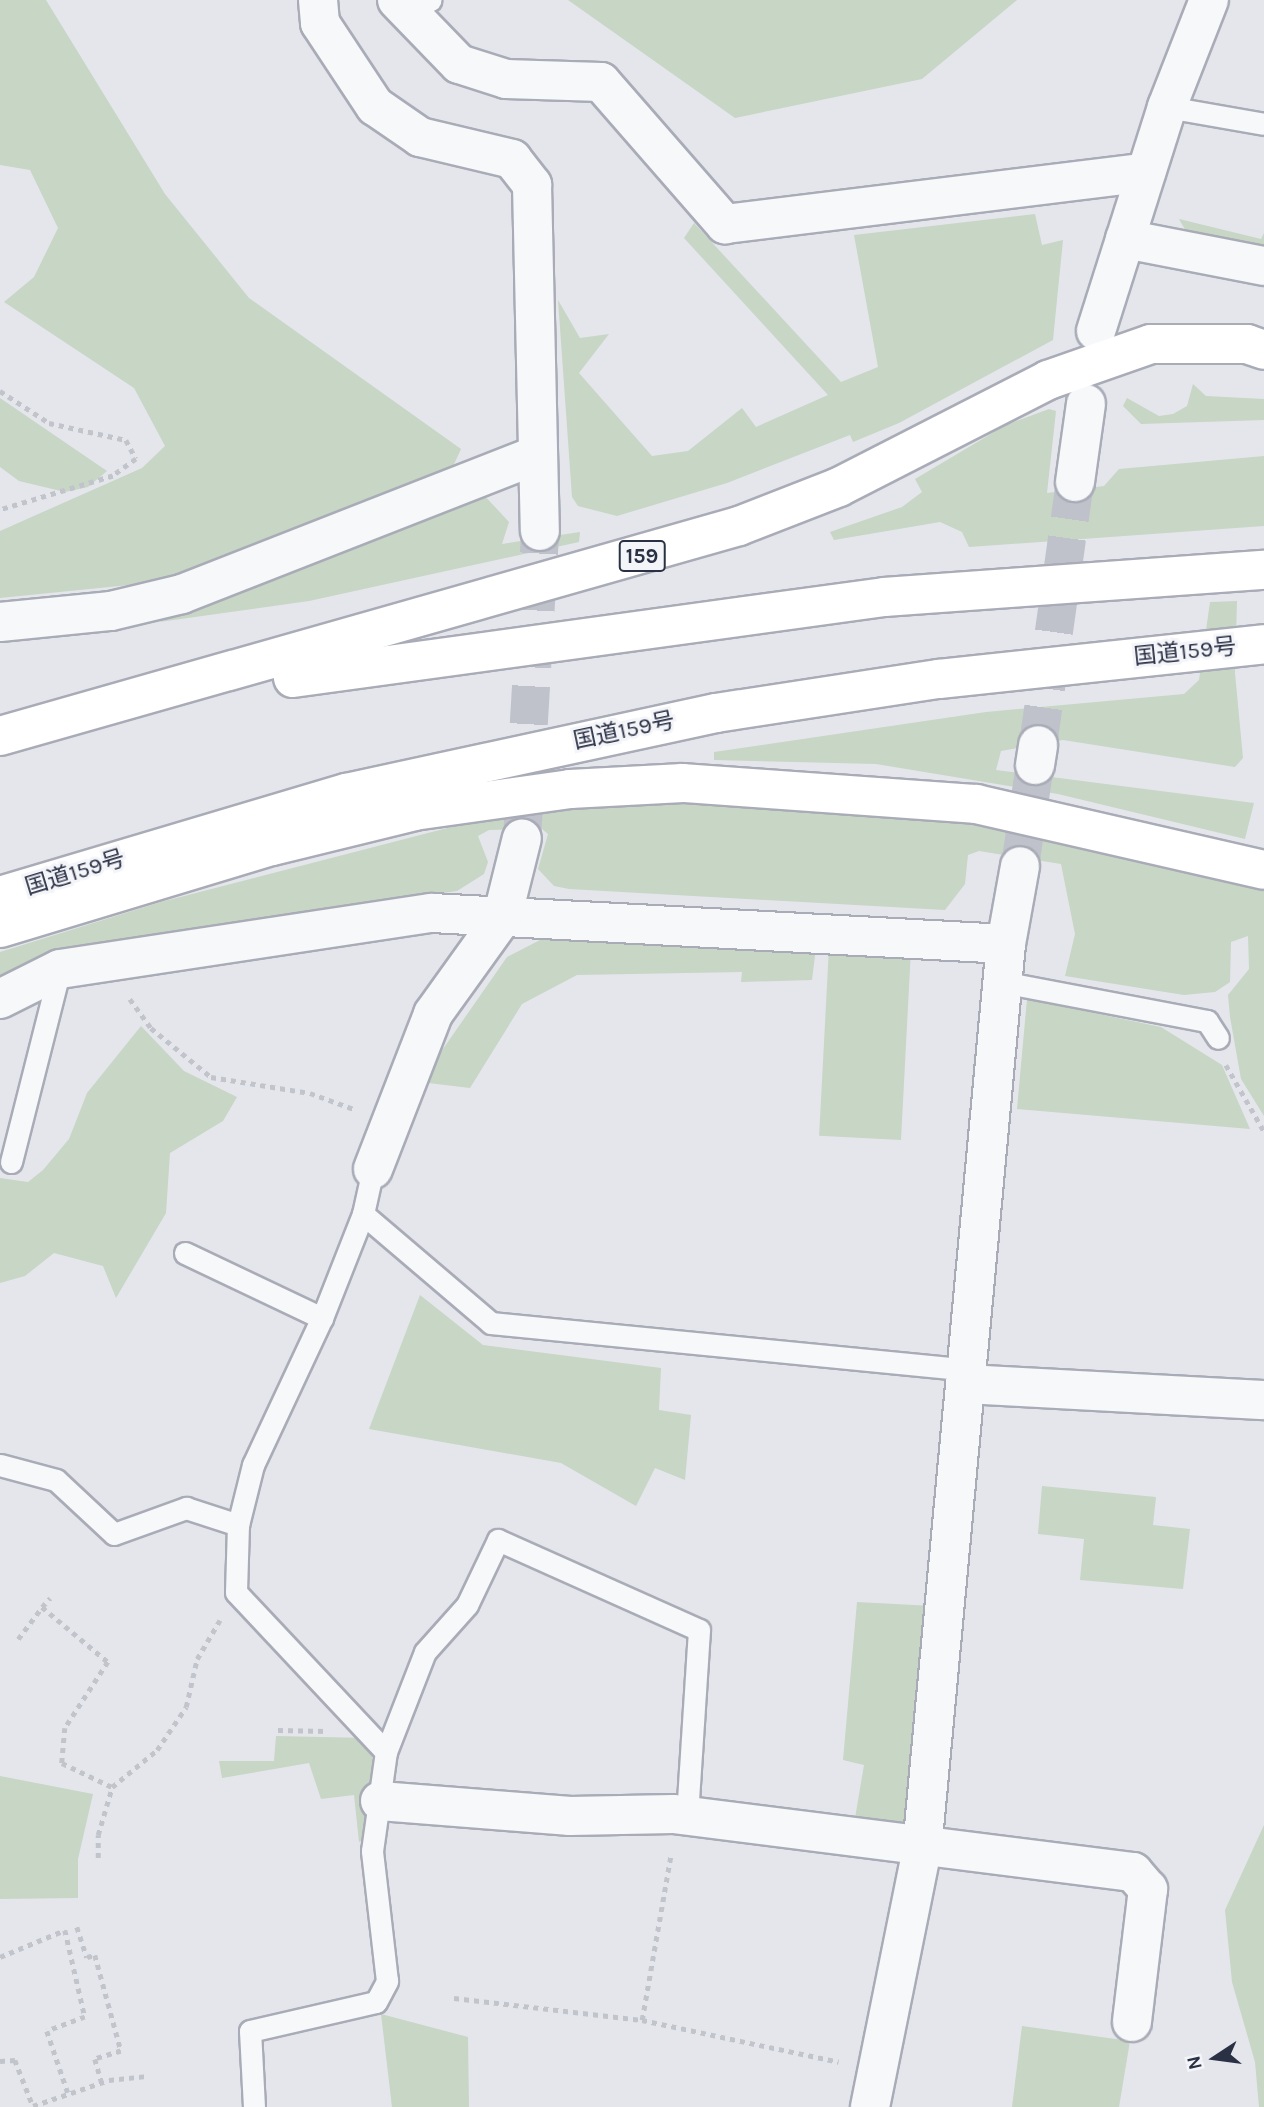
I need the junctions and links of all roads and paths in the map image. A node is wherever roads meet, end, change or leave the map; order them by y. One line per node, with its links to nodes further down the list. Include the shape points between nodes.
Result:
1 (318, 0): 13 (street, via 320,23 375,106 420,137 512,159 533,185)
2 (1209, 0): 4 (street)
3 (412, 4): 6 (street, via 459,64 506,79 601,82 725,224)
4 (1167, 107): 5 (lane); 6 (street)
5 (1264, 124)
6 (1146, 172): 7 (street)
7 (1125, 239): 8 (street); 9 (street)
8 (1264, 266)
9 (1096, 331)
10 (1264, 350): 20 (highway, 159, via 1247,344 1151,344 1048,380 839,487 739,526)
11 (0, 391): 15 (path, via 49,423 126,440 136,459 113,476)
12 (1086, 404): 14 (street)
13 (536, 455): 16 (street); 18 (street, via 183,594 111,611)
14 (1075, 482)
15 (0, 510)
16 (540, 531)
17 (1264, 570): 21 (highway, via 884,597 555,638 310,674)
18 (0, 622)
19 (1246, 645): 25 (highway, 国道159号, via 939,678 716,712 346,793)
20 (0, 736)
21 (0, 741)
22 (522, 838): 26 (street)
23 (1020, 866): 28 (street)
24 (1257, 869): 27 (highway, via 976,804 683,783 570,789 414,811 272,846)
25 (0, 897)
26 (502, 918): 28 (street); 29 (street, via 432,913); 34 (street, via 433,1014)
27 (0, 928)
28 (1006, 944): 31 (street)
29 (114, 961): 30 (street); 34 (path, via 121,988 151,1028 211,1077 310,1093)
30 (60, 969): 32 (street); 36 (lane)
31 (1002, 982): 33 (lane, via 1207,1021); 41 (street)
32 (0, 999)
33 (1218, 1038): 35 (path, via 1226,1065)
34 (391, 1122): 37 (street)
35 (1264, 1131)
36 (10, 1162)
37 (373, 1169): 38 (lane)
38 (363, 1214): 40 (lane); 41 (lane, via 491,1323)
39 (185, 1253): 40 (lane)
40 (322, 1318): 44 (lane, via 253,1465)
41 (967, 1377): 42 (street); 53 (street)
42 (1264, 1400)
43 (0, 1465): 44 (lane, via 56,1480 114,1534 186,1508)
44 (238, 1525): 45 (lane)
45 (236, 1592): 49 (lane); 50 (path, via 197,1659 186,1707 157,1750)
46 (50, 1598): 47 (path)
47 (42, 1607): 48 (path); 50 (path, via 108,1662 65,1728 62,1763)
48 (18, 1639)
49 (386, 1752): 51 (lane); 52 (lane, via 425,1651 467,1605 498,1540 699,1630)
50 (112, 1787): 54 (path, via 98,1835)
51 (380, 1801): 52 (street, via 570,1816); 65 (lane, via 372,1851 387,1981 376,2002 250,2031)
52 (682, 1815): 53 (street); 58 (path)
53 (922, 1849): 59 (street, via 1133,1872 1148,1889); 61 (street)
54 (98, 1858)
55 (77, 1927): 63 (path, via 87,1957 95,1955 121,2052 95,2059)
56 (0, 1957): 64 (path, via 65,1930 85,2017 47,2031)
57 (454, 1998): 58 (path)
58 (642, 2020): 61 (path)
59 (1132, 2022)
60 (0, 2062): 64 (path, via 15,2060 33,2106)
61 (877, 2070): 66 (street)
62 (146, 2076): 63 (path)
63 (102, 2082): 64 (path)
64 (68, 2093)
65 (254, 2107)
66 (870, 2107)

